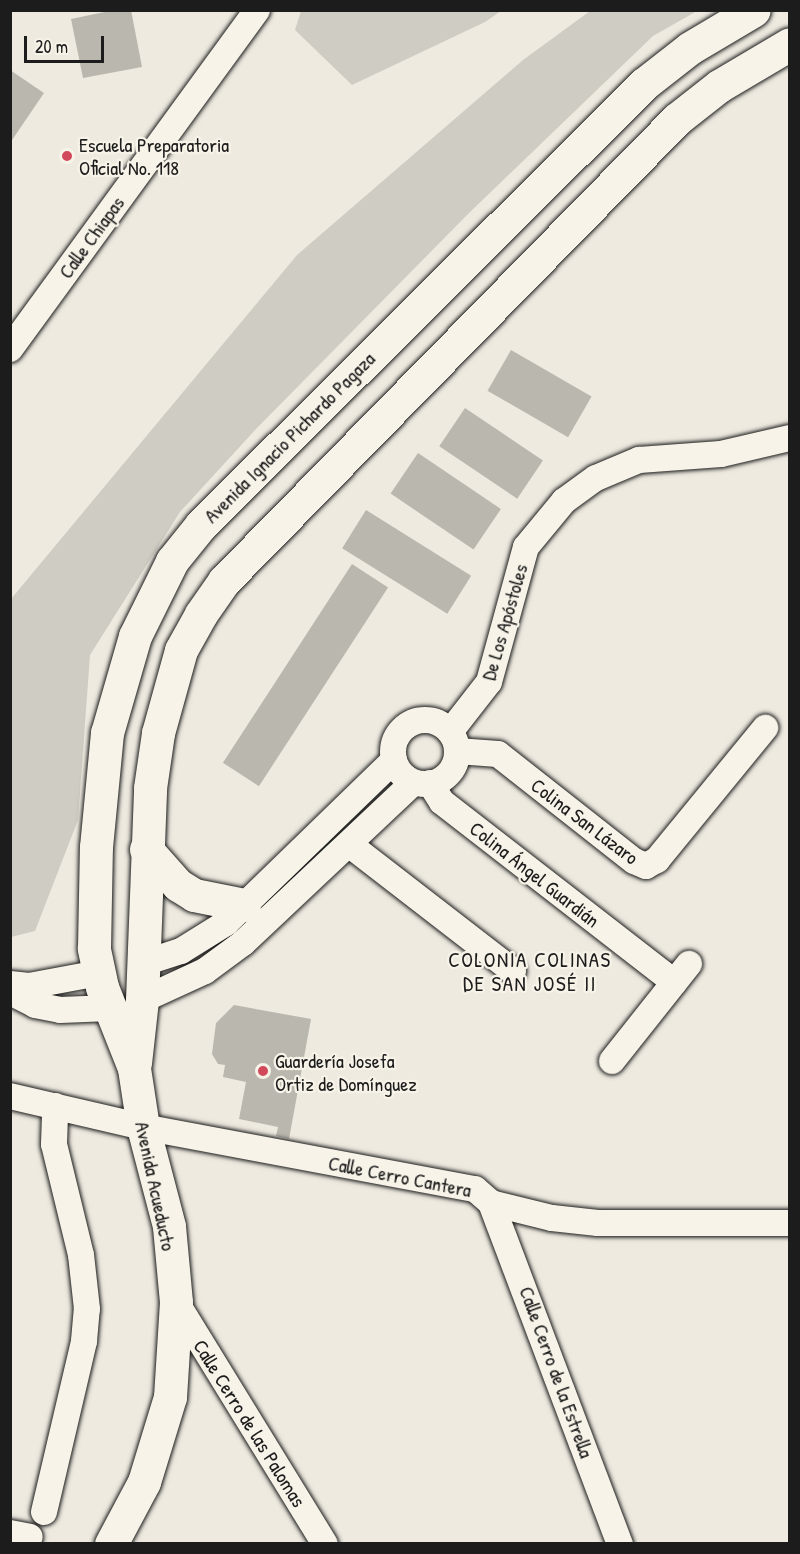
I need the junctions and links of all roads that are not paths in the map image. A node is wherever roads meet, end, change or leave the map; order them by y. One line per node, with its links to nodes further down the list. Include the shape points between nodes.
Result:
1 (257, 10): 4 (street, Calle Chiapas)
2 (754, 10): 15 (main road, Avenida Ignacio Pichardo Pagaza, via 690,48 603,123 201,525 172,561 135,636 107,733 96,847 94,948)
3 (789, 44): 11 (main road, via 719,86 677,119 224,580 181,650 168,690 150,789)
4 (10, 349)
5 (789, 438): 7 (street, De Los Apóstoles, via 729,453 639,460 596,478 564,501 526,547 489,682)
6 (765, 728): 7 (street, Colina San Lázaro, via 657,860 646,866 634,861 498,754)
7 (453, 741): 8 (street, via 433,721 414,721 394,741); 9 (street, via 451,771)
8 (394, 760): 9 (street); 12 (street)
9 (422, 783): 10 (street); 20 (street, Colina Ángel Guardián, via 442,802 682,973)
10 (350, 845): 14 (street); 18 (street, via 222,960 183,983)
11 (146, 849): 12 (main road, via 178,885 194,895); 13 (main road)
12 (244, 905): 13 (street, via 202,941)
13 (144, 963): 15 (main road); 18 (main road)
14 (513, 971)
15 (99, 973): 16 (street, via 29,986); 19 (main road, Avenida Ignacio Pichardo Pagaza)
16 (10, 984)
17 (10, 992): 19 (street, via 35,1005 60,1010)
18 (142, 1000): 19 (main road); 21 (main road, Avenida Acueducto)
19 (110, 1008): 21 (main road, Avenida Acueducto)
20 (612, 1061)
21 (134, 1068): 24 (main road, Avenida Acueducto)
22 (10, 1096): 23 (street, Calle Cerro Cantera)
23 (55, 1106): 24 (street, Calle Cerro Cantera); 28 (street, via 54,1144 81,1254 87,1309 84,1341)
24 (143, 1127): 25 (street, Calle Cerro Cantera, via 475,1189); 27 (main road, Avenida Acueducto, via 169,1226)
25 (491, 1203): 26 (street, Calle Cerro Cantera, via 552,1218 598,1222); 31 (street, Calle Cerro de la Estrella)
26 (789, 1223)
27 (176, 1302): 29 (main road, Avenida Acueducto, via 170,1397 144,1482); 30 (street, Calle Cerro de las Palomas)
28 (44, 1512)
29 (111, 1544)
30 (325, 1544)
31 (620, 1544)

